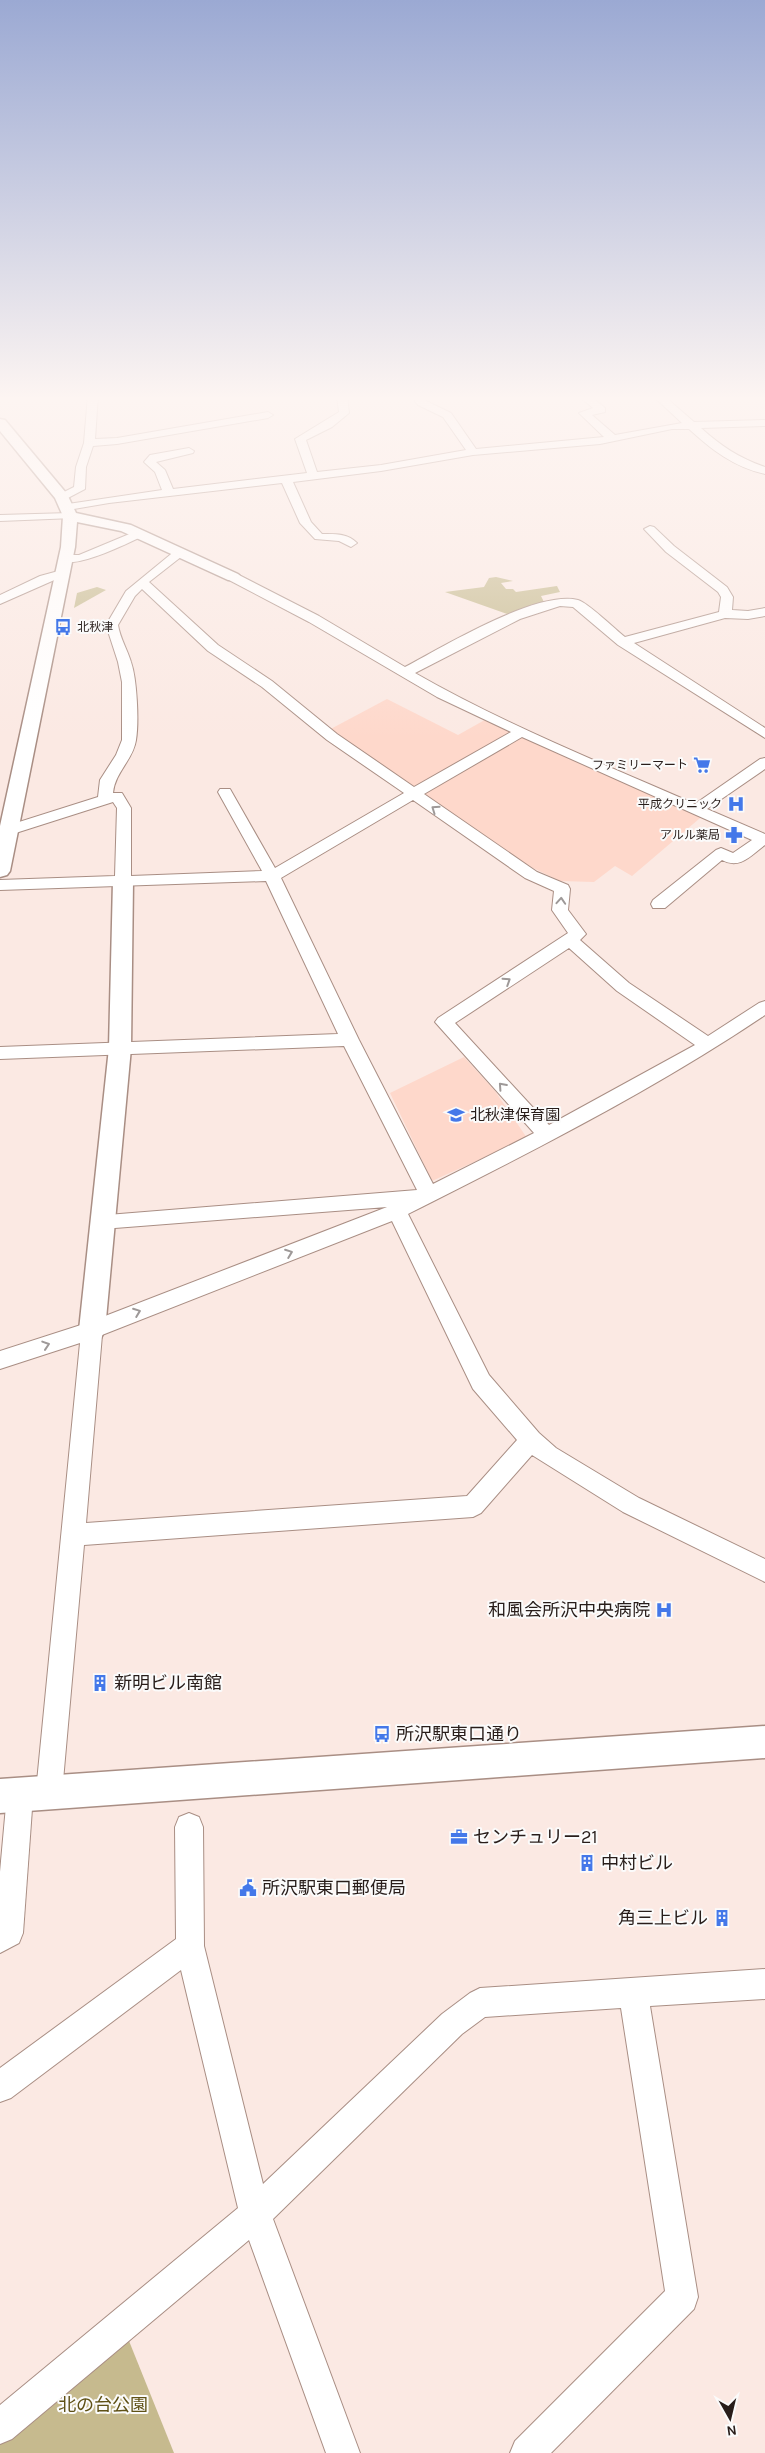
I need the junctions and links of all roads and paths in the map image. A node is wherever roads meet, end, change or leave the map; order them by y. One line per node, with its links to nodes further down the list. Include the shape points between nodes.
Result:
1 (48, 509): 5 (street)
2 (67, 509): 10 (street)
3 (76, 509): 7 (street)
4 (300, 509): 8 (street, via 306,523 319,537 342,538)
5 (0, 518)
6 (650, 529): 15 (street, via 670,549 723,590 727,597)
7 (139, 534): 9 (street); 10 (street)
8 (351, 543)
9 (180, 553): 11 (street); 12 (street)
10 (64, 566): 13 (street, via 44,579); 25 (street)
11 (233, 577): 17 (street)
12 (142, 582): 22 (street, via 213,648 267,684 332,737); 23 (street, via 130,594 112,626 129,682 128,740 123,755 107,780)
13 (3, 596)
14 (765, 612): 15 (street)
15 (725, 614): 16 (street)
16 (623, 642): 17 (street, via 570,601 535,608); 19 (street)
17 (406, 672): 18 (street, via 442,694)
18 (520, 732): 22 (street); 24 (street)
19 (765, 734)
20 (765, 762): 24 (street)
21 (225, 792): 28 (street)
22 (415, 795): 28 (street); 32 (street, one-way to 22, via 578,934 560,910 562,889 531,876)
23 (106, 799): 25 (street); 29 (street, via 117,796 124,808)
24 (698, 809): 26 (street)
25 (4, 832): 27 (street)
26 (764, 840): 31 (street, via 734,860 721,853)
27 (0, 871)
28 (272, 876): 29 (street); 34 (street)
29 (123, 881): 30 (street); 36 (street)
30 (0, 885)
31 (659, 904)
32 (570, 940): 35 (street, via 624,987); 38 (street, one-way to 32, via 444,1022)
33 (765, 1007): 35 (street)
34 (350, 1040): 36 (street); 39 (street)
35 (708, 1045): 38 (street)
36 (120, 1048): 37 (street); 41 (street)
37 (0, 1053)
38 (547, 1135): 39 (street)
39 (430, 1196): 40 (street); 41 (street)
40 (397, 1211): 42 (street, one-way to 40); 44 (street, via 481,1382)
41 (102, 1221): 42 (street)
42 (92, 1330): 43 (street, one-way to 42); 45 (street)
43 (0, 1360)
44 (531, 1440): 45 (street, via 473,1506); 46 (street, via 548,1455 631,1505)
45 (74, 1535): 48 (street)
46 (765, 1571)
47 (765, 1742): 48 (street)
48 (23, 1794): 50 (street, via 9,1933)
49 (189, 1827): 51 (street)
50 (0, 1940)
51 (190, 1946): 54 (street); 55 (street)
52 (765, 1984): 53 (street)
53 (633, 1994): 55 (street, via 480,2003 452,2024); 58 (street, via 682,2297)
54 (0, 2087)
55 (255, 2214): 56 (street); 57 (street)
56 (0, 2427)
57 (343, 2453)
58 (527, 2453)

